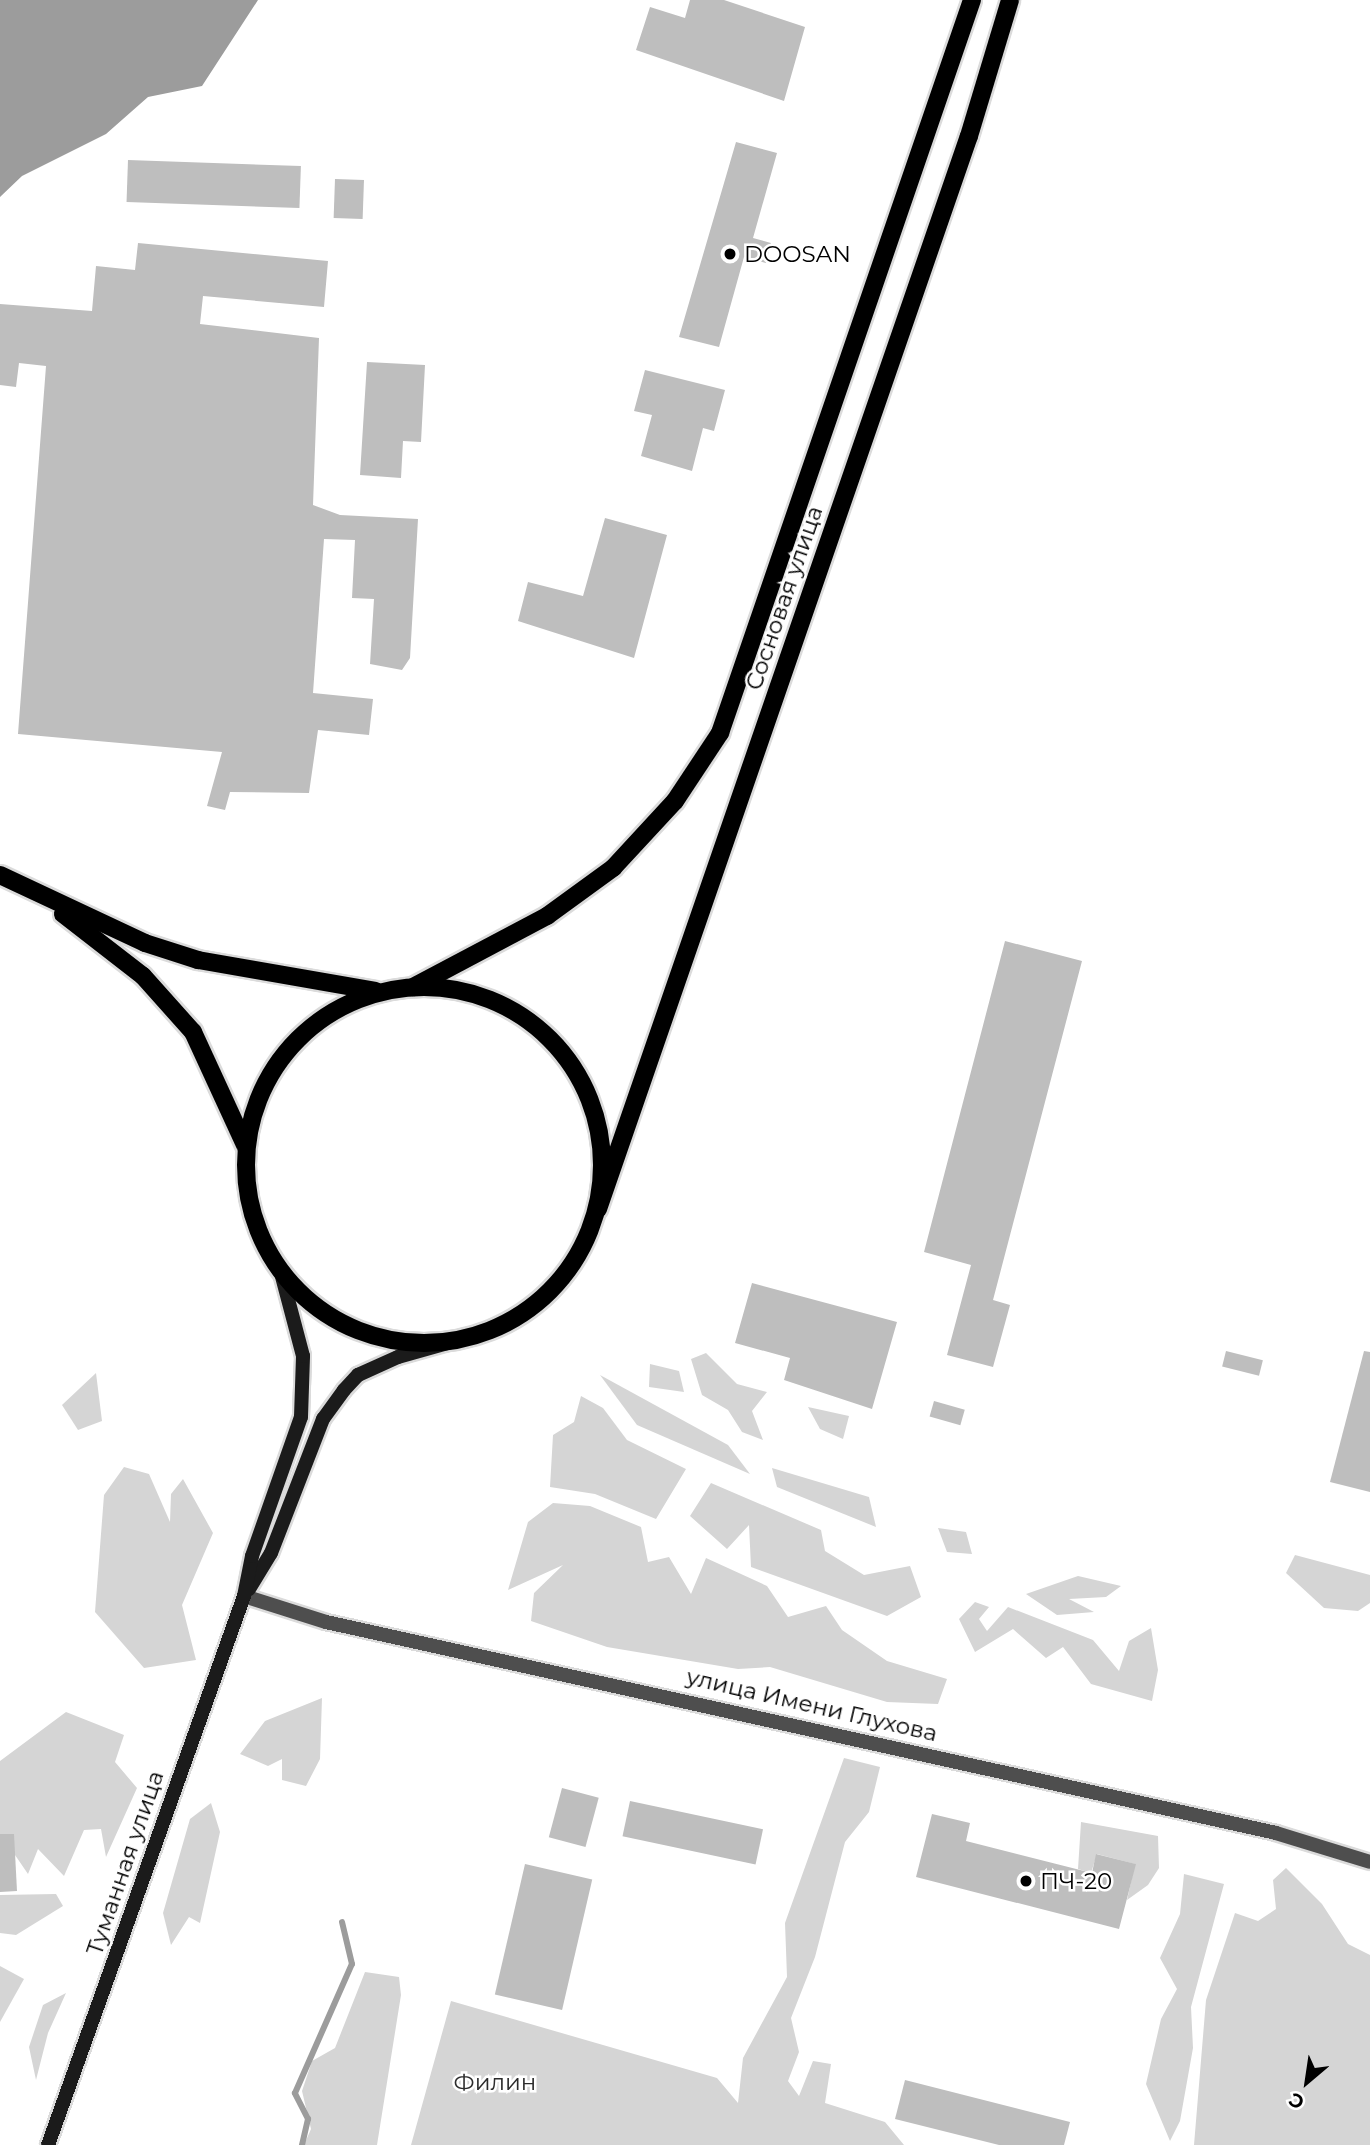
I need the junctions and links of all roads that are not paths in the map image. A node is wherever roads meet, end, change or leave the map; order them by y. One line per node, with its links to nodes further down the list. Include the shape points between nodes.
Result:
1 (972, 0): 5 (main road, Сосновая улица, via 720,733 675,801 613,868 547,916)
2 (1010, 0): 8 (main road, Сосновая улица, via 969,136)
3 (0, 875): 4 (main road)
4 (36, 892): 6 (main road, via 198,960); 7 (main road, via 143,976 179,1014 216,1071)
5 (413, 987): 6 (main road); 8 (main road, via 479,995 519,1015 562,1051 580,1079 599,1131)
6 (380, 992): 7 (main road, via 330,1013 288,1048 260,1094)
7 (246, 1147): 9 (main road, via 248,1200)
8 (598, 1209): 10 (main road, Сосновая улица, via 578,1256 546,1296 504,1325)
9 (281, 1273): 10 (main road, Сосновая улица, via 346,1326 399,1342); 11 (street, Туманная улица, via 303,1356 301,1417 251,1556)
10 (455, 1341): 11 (street, Туманная улица, via 398,1357 358,1375 344,1390 323,1419 271,1553)
11 (244, 1596): 12 (street, улица Имени Глухова, via 326,1622 1276,1833); 13 (street, Туманная улица)
12 (1370, 1862)
13 (48, 2145)

